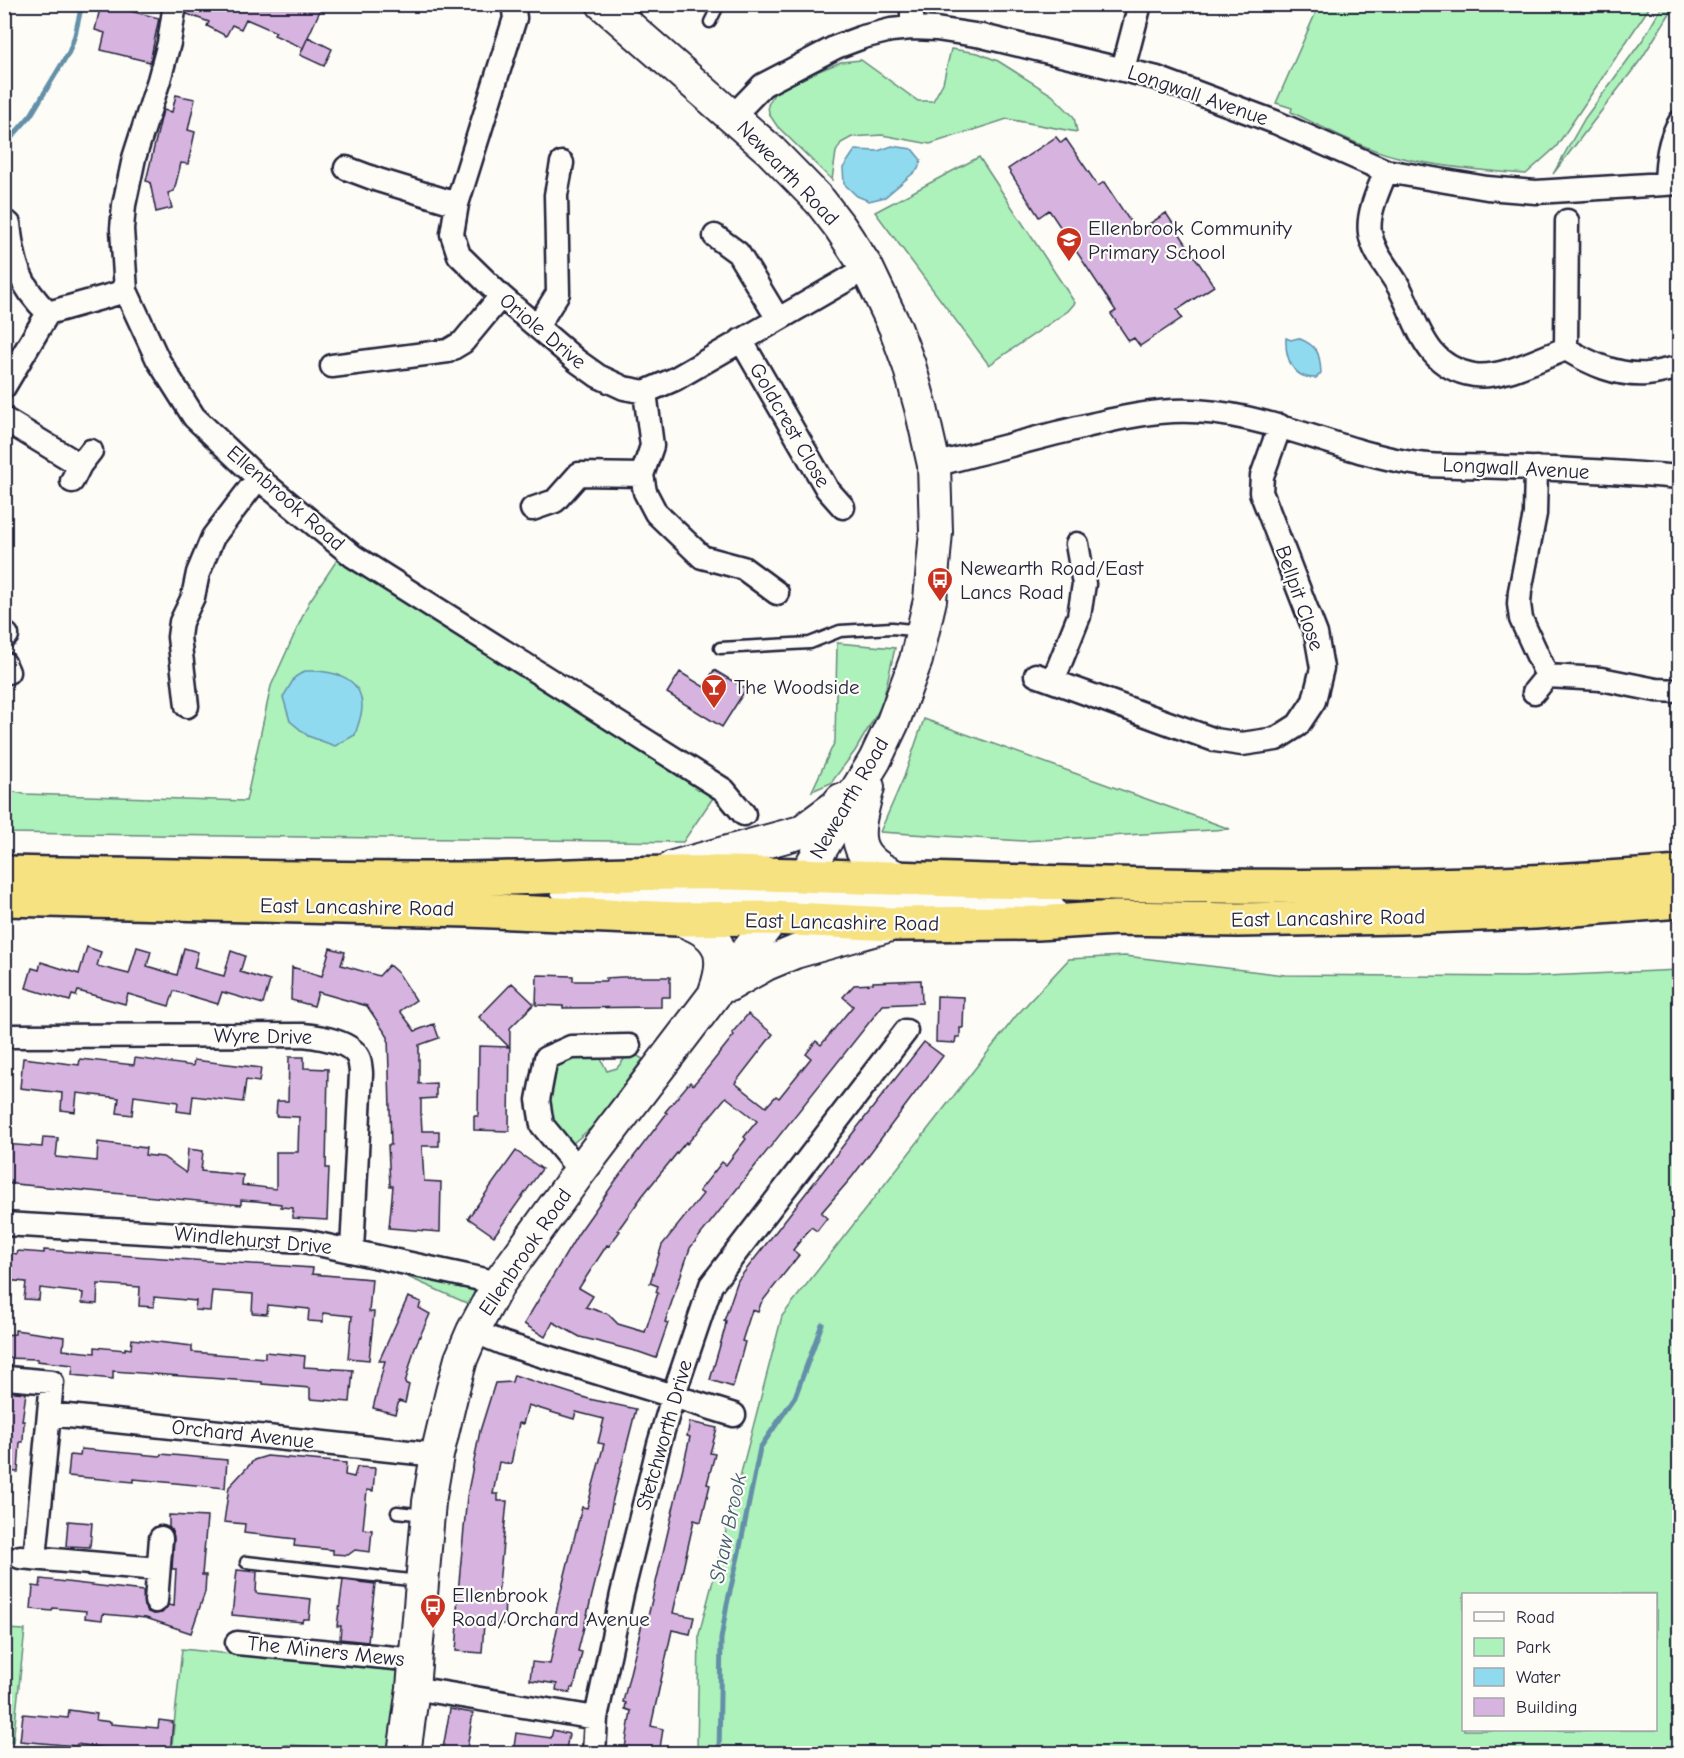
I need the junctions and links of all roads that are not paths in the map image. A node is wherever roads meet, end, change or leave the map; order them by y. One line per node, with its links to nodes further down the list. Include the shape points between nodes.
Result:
1 (175, 4): 22 (street, Ellenbrook Road, via 164,61 124,205)
2 (513, 4): 16 (street, Oriole Drive, via 515,18)
3 (603, 4): 10 (main road, Newearth Road)
4 (719, 4): 7 (lane)
5 (912, 4): 8 (street)
6 (1140, 4): 9 (street)
7 (710, 22)
8 (912, 28): 9 (street, Longwall Avenue, via 982,36); 10 (street, Longwall Avenue, via 891,30 836,47 763,85)
9 (1123, 69): 14 (street, Longwall Avenue, via 1248,111)
10 (733, 116): 21 (main road, Newearth Road, via 820,201)
11 (1680, 122): 15 (street, via 1668,153)
12 (562, 163): 26 (street, via 556,195 558,293)
13 (346, 168): 16 (street)
14 (1386, 171): 15 (street, Longwall Avenue, via 1536,192); 28 (street, via 1369,231 1381,262 1400,288 1428,349 1461,371 1482,375 1508,371)
15 (1673, 183)
16 (457, 204): 23 (street, Oriole Drive, via 452,234 459,255)
17 (1567, 221): 28 (street, via 1558,245)
18 (9, 224): 20 (street)
19 (715, 236): 25 (street, via 738,253)
20 (8, 255): 24 (street, via 34,300)
21 (867, 268): 25 (street); 35 (main road, Newearth Road, via 909,365)
22 (126, 291): 24 (street); 40 (street, Ellenbrook Road, via 158,360 194,417)
23 (501, 296): 26 (street, Oriole Drive); 29 (street, via 448,351 358,372)
24 (48, 313): 31 (street)
25 (778, 319): 27 (street)
26 (537, 327): 32 (street, Oriole Drive, via 598,376)
27 (741, 340): 32 (street); 41 (street, Goldcrest Close, via 826,489)
28 (1566, 349): 30 (street, via 1615,371 1645,374)
29 (332, 366)
30 (1680, 368)
31 (4, 387)
32 (645, 392): 38 (street, via 652,446)
33 (4, 419): 36 (street)
34 (1280, 426): 35 (street, Longwall Avenue, via 1212,412 1143,414); 37 (street, Longwall Avenue, via 1413,463); 43 (street, Bellpit Close, via 1262,476 1261,492 1316,634 1323,668 1314,700 1298,725 1276,740 1242,744 1215,740 1044,678 1079,616 1084,584)
35 (934, 465): 45 (main road, Newearth Road, via 936,532)
36 (81, 466)
37 (1536, 468): 39 (street, Longwall Avenue); 47 (street, via 1535,514 1519,604 1541,684 1601,679)
38 (642, 476): 42 (street, via 579,474 555,501); 44 (street, via 656,513 702,558 743,568)
39 (1680, 477)
40 (258, 478): 48 (street, via 213,537 198,573 194,597 181,622 176,683); 50 (street, Ellenbrook Road, via 353,556 724,790)
41 (843, 507)
42 (532, 509)
43 (1076, 540)
44 (777, 593)
45 (924, 632): 46 (lane, via 892,628 840,632 810,643); 49 (main road, Newearth Road)
46 (720, 648)
47 (1680, 691)
48 (187, 706)
49 (875, 760): 53 (main road, via 836,806 801,831); 54 (main road, Newearth Road); 55 (main road, via 861,816 859,844 874,865)
50 (744, 814)
51 (4, 873): 56 (highway, East Lancashire Road)
52 (1680, 873): 55 (highway, East Lancashire Road, via 1499,884 1221,886)
53 (643, 874): 54 (highway, East Lancashire Road); 56 (highway, East Lancashire Road)
54 (804, 877): 55 (highway, East Lancashire Road); 59 (main road, Newearth Road); 60 (main road, via 806,888 814,897 825,900 959,903)
55 (899, 878)
56 (471, 879): 59 (main road, via 612,891 738,894 756,897 767,905)
57 (4, 899): 61 (highway, East Lancashire Road, via 468,910)
58 (1680, 901): 60 (highway, East Lancashire Road, via 1401,917)
59 (773, 918): 61 (highway, East Lancashire Road); 62 (highway, East Lancashire Road); 63 (main road, Ellenbrook Road)
60 (1116, 918): 62 (highway, East Lancashire Road)
61 (678, 920): 63 (main road, via 695,925 714,940 723,963)
62 (892, 924): 63 (main road, via 795,952)
63 (715, 993): 67 (main road, Ellenbrook Road)
64 (906, 1031): 73 (street, Stetchworth Drive, via 711,1285)
65 (4, 1036): 69 (street, Wyre Drive, via 303,1035 324,1037 343,1045 358,1057 362,1074)
66 (629, 1046): 67 (street, via 572,1047 546,1059 538,1100 542,1125)
67 (580, 1171): 70 (main road, Ellenbrook Road)
68 (4, 1224): 69 (street, Windlehurst Drive, via 304,1241)
69 (352, 1250): 70 (street, Windlehurst Drive)
70 (499, 1283): 71 (main road, Ellenbrook Road)
71 (473, 1331): 73 (street); 76 (main road, Ellenbrook Road, via 461,1359)
72 (7, 1378): 74 (street, via 52,1382)
73 (672, 1396): 75 (street); 84 (street, Stetchworth Drive, via 622,1594)
74 (49, 1414): 76 (street, Orchard Avenue); 79 (street, via 27,1557)
75 (734, 1415)
76 (436, 1455): 80 (main road, Ellenbrook Road, via 413,1514)
77 (161, 1539): 79 (street)
78 (246, 1562): 80 (lane)
79 (158, 1569): 81 (street)
80 (422, 1581): 83 (main road, Ellenbrook Road)
81 (156, 1601)
82 (237, 1643): 83 (street, The Miners Mews)
83 (414, 1674): 84 (street); 85 (main road, Ellenbrook Road)
84 (597, 1718): 86 (street, Stetchworth Drive)
85 (404, 1754)
86 (594, 1754)

